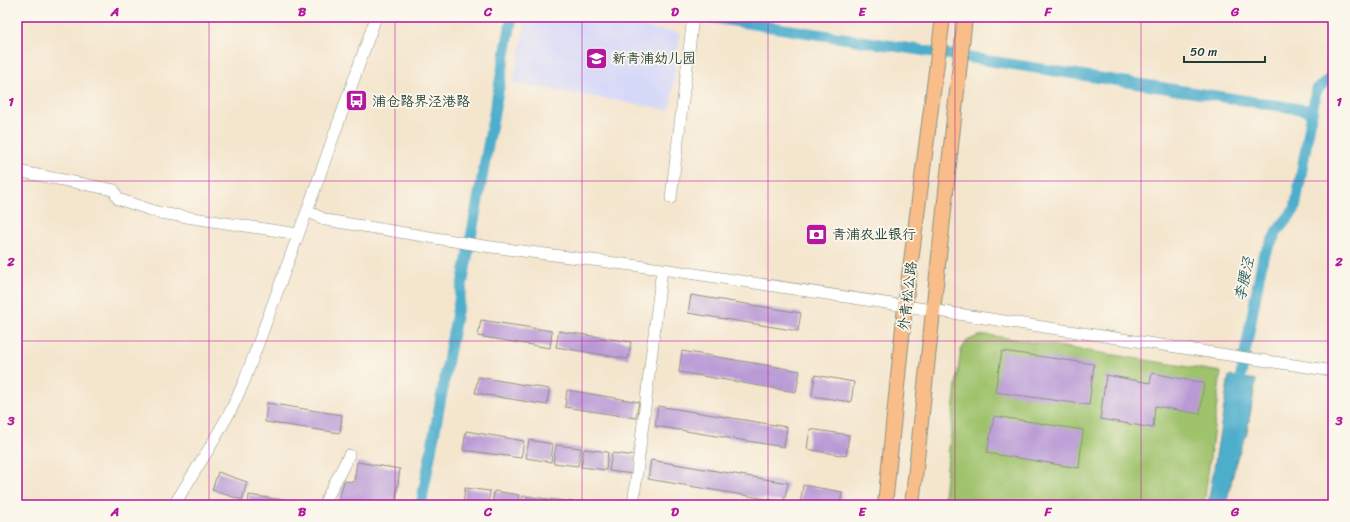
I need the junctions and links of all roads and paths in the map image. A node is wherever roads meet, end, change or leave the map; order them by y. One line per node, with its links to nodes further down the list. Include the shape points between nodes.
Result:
1 (376, 17): 7 (street)
2 (692, 20): 6 (street)
3 (943, 22): 10 (main road, 外青松公路)
4 (965, 22): 11 (main road, 外青松公路)
5 (17, 172): 8 (street, via 114,190 118,199 160,213)
6 (671, 198)
7 (307, 211): 8 (street); 9 (street, via 326,220 484,246)
8 (298, 234): 14 (street, via 244,382 210,448)
9 (662, 269): 10 (street); 16 (street)
10 (905, 307): 11 (street); 17 (main road, 外青松公路)
11 (933, 310): 12 (street); 18 (main road, 外青松公路)
12 (1333, 371)
13 (349, 455): 15 (street)
14 (174, 505)
15 (325, 505)
16 (633, 505)
17 (885, 505)
18 (912, 505)

